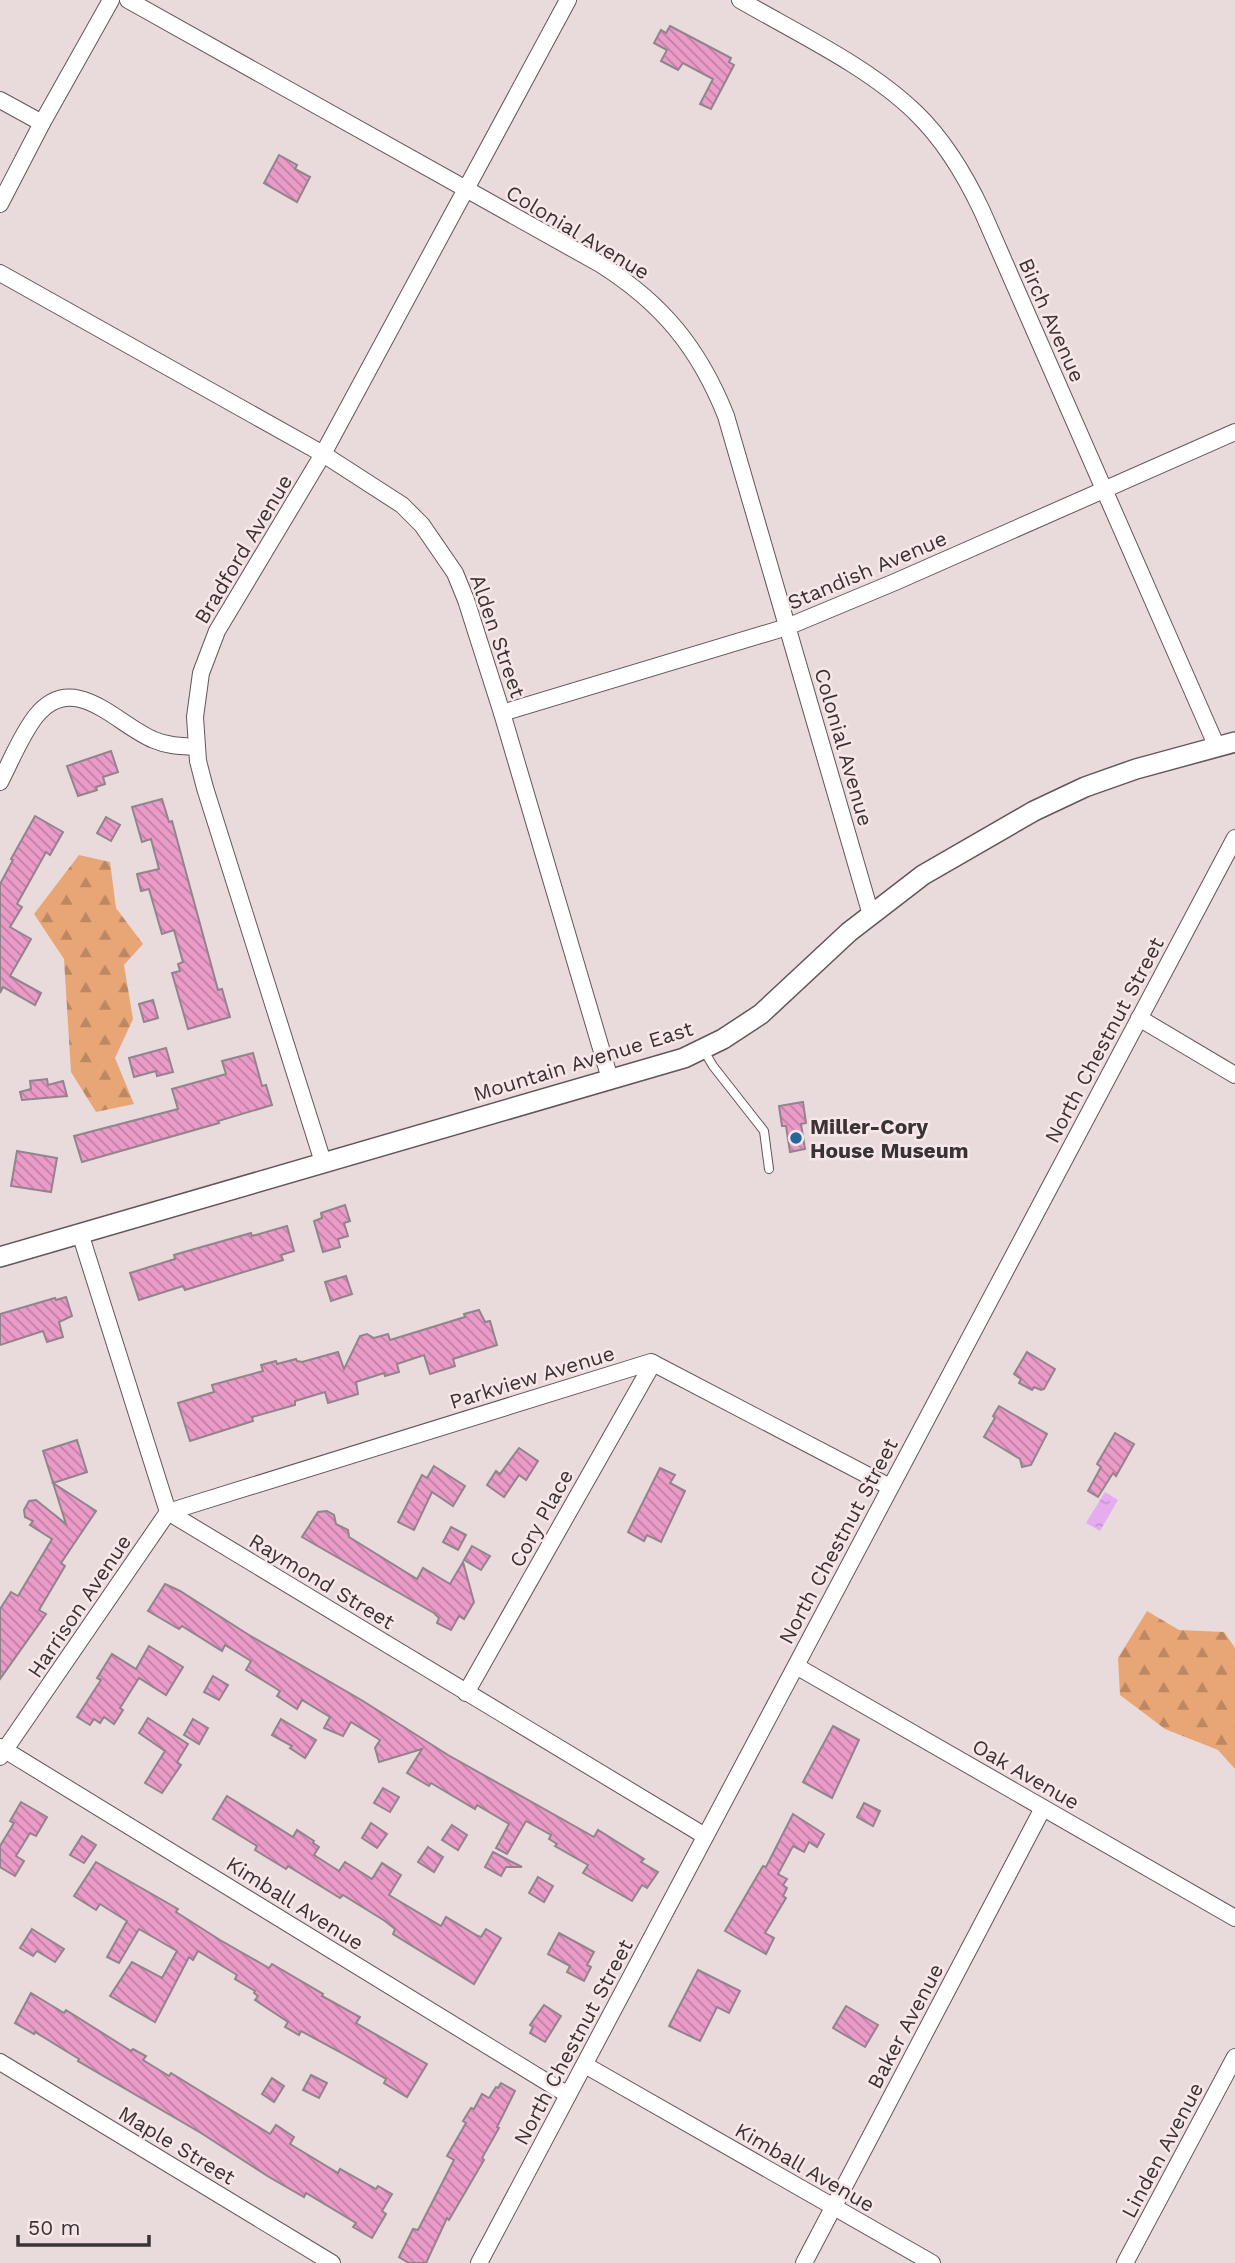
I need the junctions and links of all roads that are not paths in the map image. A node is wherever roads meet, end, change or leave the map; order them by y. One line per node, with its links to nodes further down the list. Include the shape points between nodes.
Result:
1 (111, 0): 6 (street)
2 (128, 0): 7 (street, Colonial Avenue)
3 (568, 0): 7 (street, Bradford Avenue)
4 (740, 0): 12 (street, Birch Avenue, via 886,88 917,114 948,151 978,202)
5 (0, 100): 6 (street)
6 (42, 123): 8 (street)
7 (466, 190): 11 (street, Bradford Avenue); 13 (street, Colonial Avenue, via 625,279 686,340 726,416)
8 (0, 204)
9 (0, 273): 11 (street, Alden Street)
10 (1235, 432): 12 (street, Standish Avenue)
11 (323, 454): 14 (street, Alden Street, via 402,506 439,547 466,600); 16 (street, Bradford Avenue, via 217,631 197,695)
12 (1104, 491): 13 (street, Standish Avenue); 15 (street, Birch Avenue)
13 (787, 627): 14 (street, Standish Avenue); 19 (street, Colonial Avenue)
14 (502, 713): 23 (street, Alden Street)
15 (1226, 744): 19 (street, Mountain Avenue East, via 1136,769 1034,811 923,875)
16 (197, 747): 17 (street, via 152,740 98,705 71,697 45,707 35,718); 24 (street, Bradford Avenue, via 205,788)
17 (0, 782)
18 (1235, 838): 20 (street, North Chestnut Street)
19 (871, 915): 21 (street, Mountain Avenue East, via 761,1014)
20 (1139, 1018): 22 (street); 29 (street, North Chestnut Street)
21 (703, 1049): 23 (street, Mountain Avenue East); 25 (lane, via 764,1131)
22 (1235, 1075)
23 (610, 1079): 24 (street, Mountain Avenue East)
24 (323, 1162): 26 (street, Mountain Avenue East)
25 (769, 1169)
26 (80, 1233): 27 (street, Mountain Avenue East); 30 (street)
27 (0, 1257)
28 (653, 1363): 29 (street); 30 (street, Parkview Avenue); 32 (street, Cory Place)
29 (890, 1487): 31 (street, North Chestnut Street)
30 (168, 1512): 32 (street, Raymond Street); 33 (street, Harrison Avenue)
31 (796, 1666): 34 (street, Oak Avenue); 35 (street, North Chestnut Street)
32 (466, 1693): 35 (street, Raymond Street)
33 (2, 1751): 40 (street, Kimball Avenue)
34 (1043, 1808): 36 (street, Oak Avenue); 41 (street, Baker Avenue)
35 (705, 1836): 39 (street, North Chestnut Street)
36 (1235, 1918)
37 (1235, 2057): 46 (street, Linden Avenue)
38 (0, 2063): 42 (street, Maple Street)
39 (585, 2066): 40 (street, North Chestnut Street); 41 (street, Kimball Avenue)
40 (568, 2095): 43 (street, North Chestnut Street)
41 (832, 2207): 44 (street, Baker Avenue); 45 (street, Kimball Avenue)
42 (332, 2263)
43 (479, 2263)
44 (804, 2263)
45 (932, 2263)
46 (1125, 2263)

